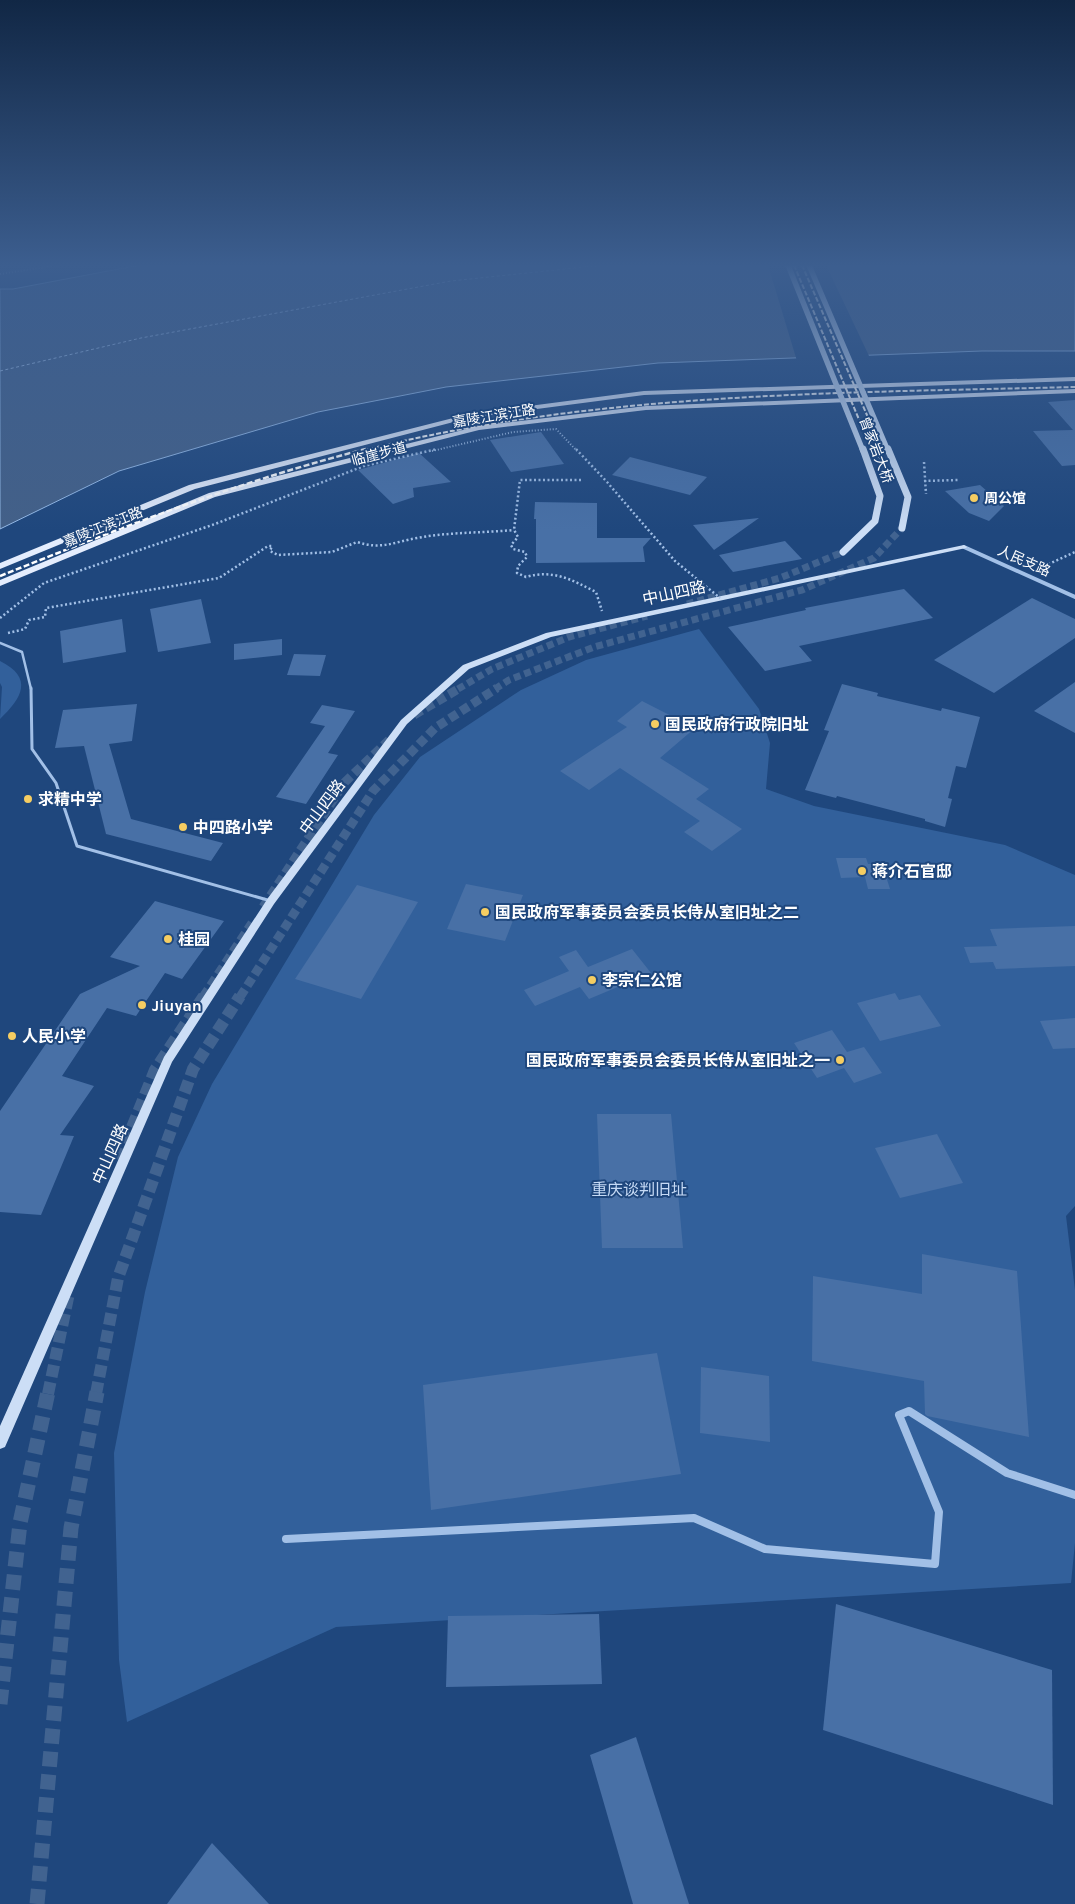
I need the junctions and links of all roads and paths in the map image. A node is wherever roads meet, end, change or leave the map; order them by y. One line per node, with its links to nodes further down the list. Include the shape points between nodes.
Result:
1 (823, 354): 13 (main road, 曾家岩大桥, bridge, via 880,496 875,521)
2 (847, 354): 10 (main road, 曾家岩大桥, bridge, via 908,497)
3 (1075, 378): 15 (main road, 嘉陵江滨江路, via 644,393 470,416 192,487)
4 (1075, 392): 17 (main road, 嘉陵江滨江路, via 656,407 480,428 212,495)
5 (924, 462): 8 (path)
6 (581, 480): 11 (path, via 520,480)
7 (959, 480): 8 (path)
8 (924, 482): 9 (path)
9 (926, 494)
10 (902, 528)
11 (514, 530): 21 (path, via 518,537 511,545 513,549 525,552 528,557 518,566 516,573 526,577 540,572 566,576 596,592 603,612); 22 (path, via 417,538 398,544 369,546 357,542 332,552 278,555 270,550 272,546 268,546 219,578 46,608 45,616 29,620 25,629)
12 (964, 547): 16 (street, 人民支路); 19 (main road, 中山四路)
13 (843, 552)
14 (1075, 552): 16 (path)
15 (0, 566)
16 (1026, 575): 18 (street, 人民支路)
17 (0, 583)
18 (1075, 597)
19 (720, 598): 20 (path, 临崖步道, bridge, via 675,561 556,429 513,432 364,466 215,524 44,583); 21 (main road, 中山四路)
20 (0, 618)
21 (612, 621): 24 (main road, 中山四路, via 549,635 466,667 404,722)
22 (0, 635)
23 (0, 643): 24 (lane, via 22,652 31,689 32,749 47,764 58,783 77,846)
24 (271, 901): 25 (main road, 中山四路, via 168,1060)
25 (0, 1442)
26 (1075, 1495): 27 (street, via 1007,1473 909,1410 898,1415 939,1512 935,1564 765,1549 694,1518)
27 (286, 1539)

